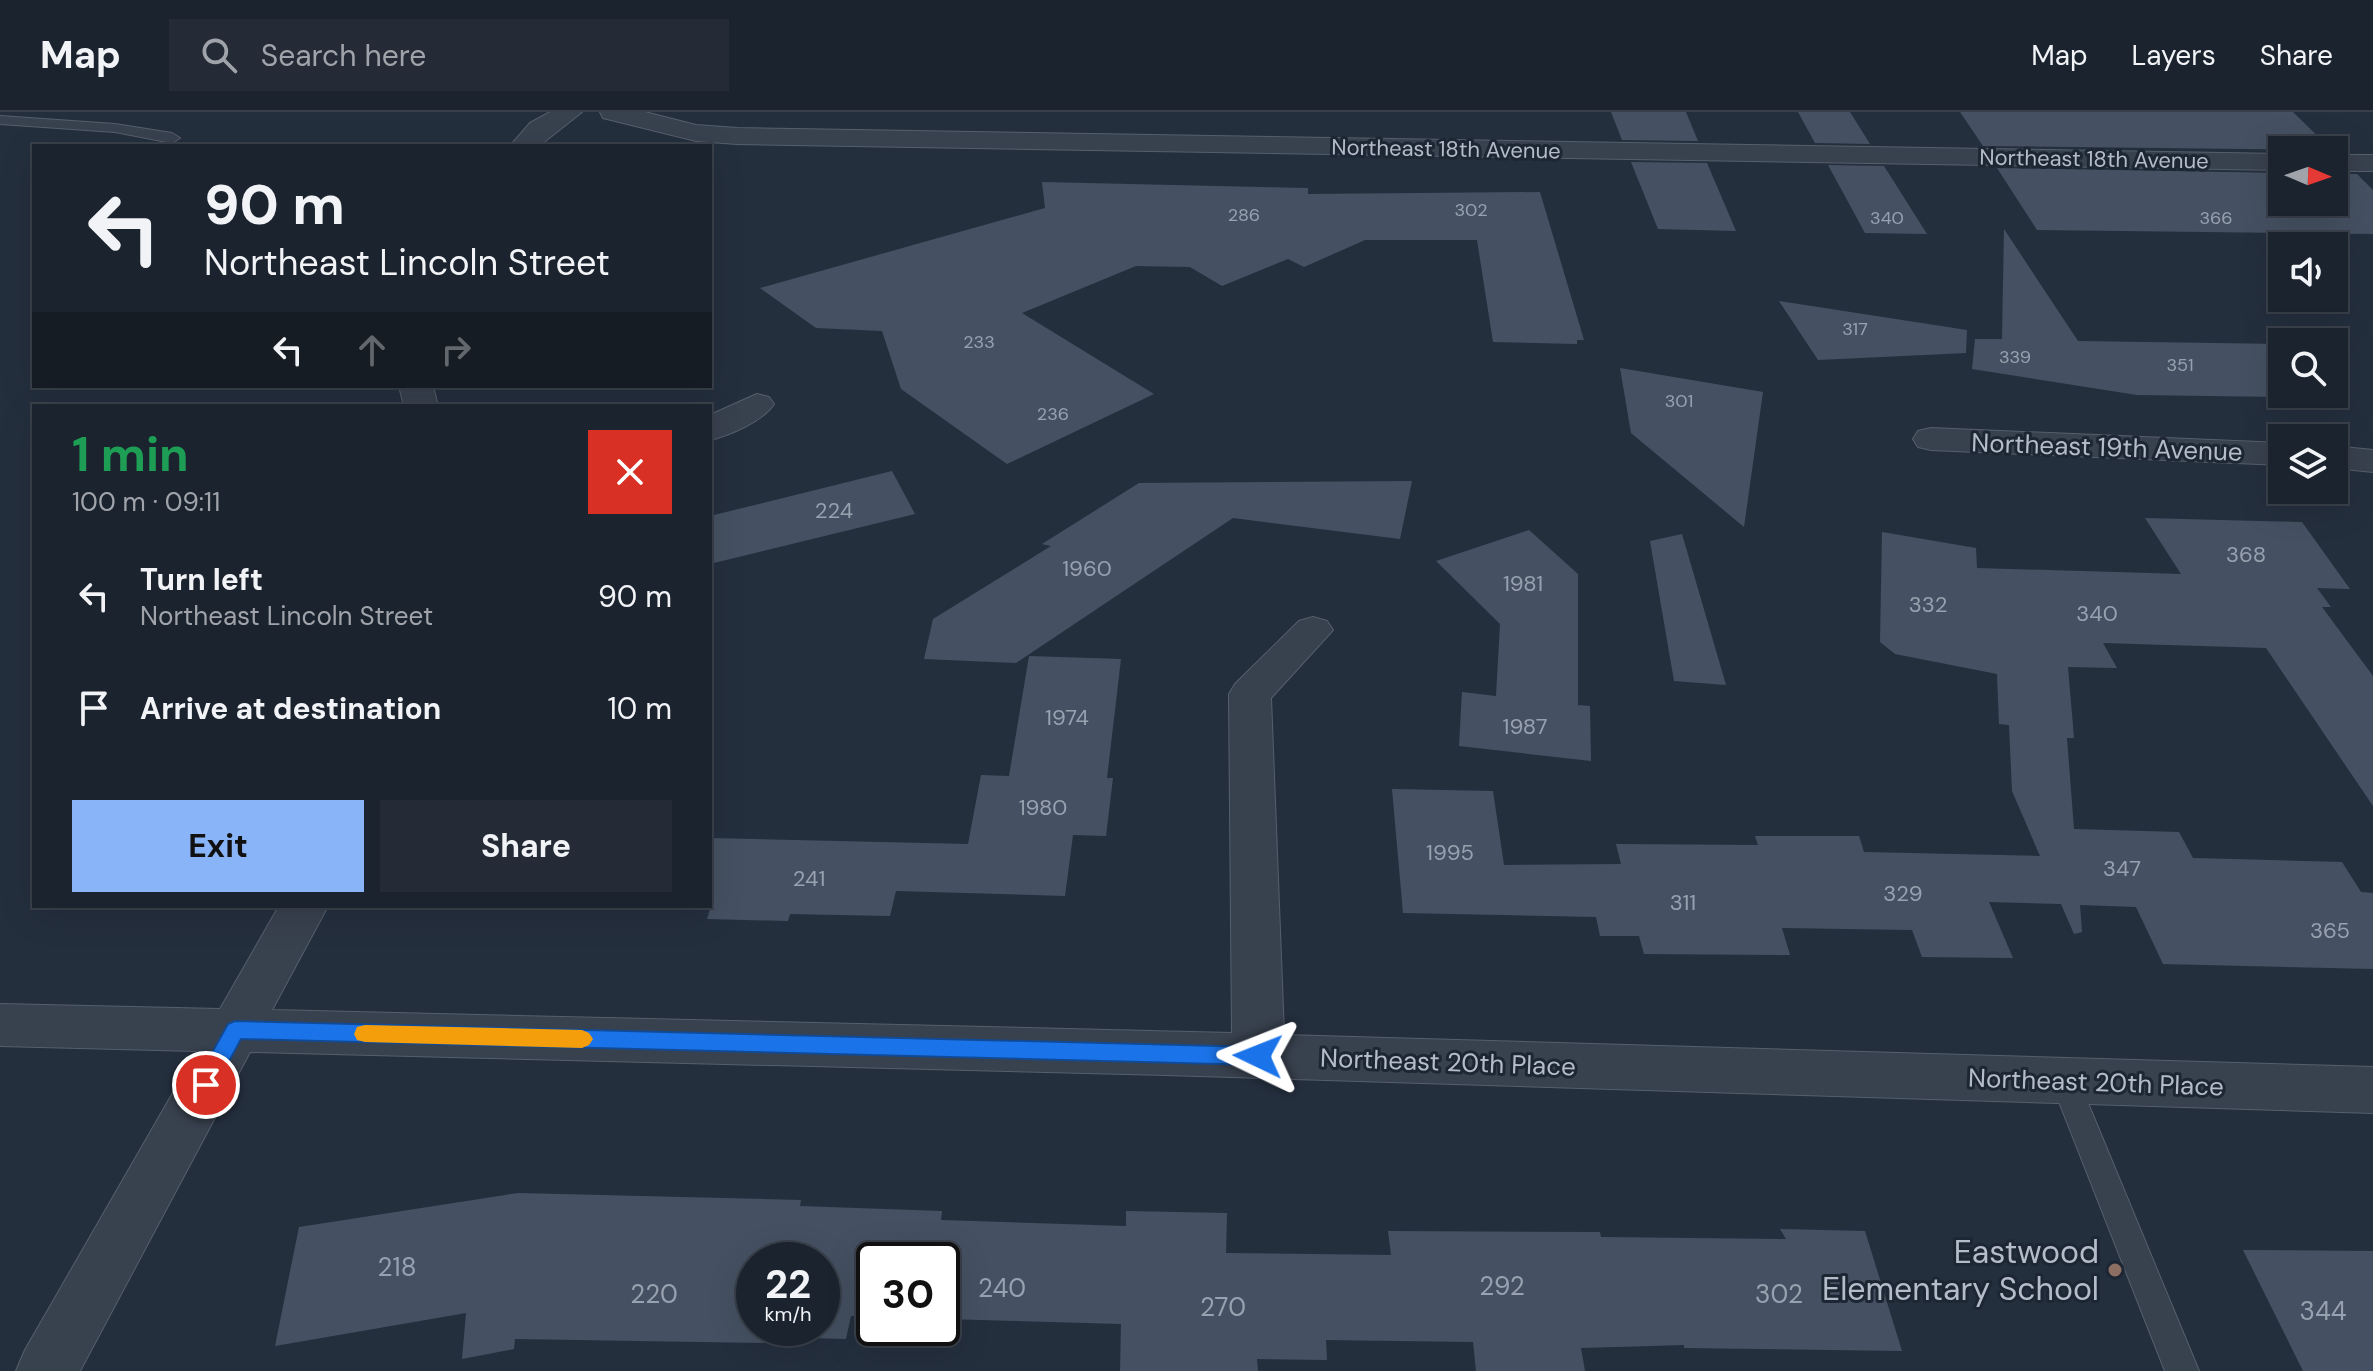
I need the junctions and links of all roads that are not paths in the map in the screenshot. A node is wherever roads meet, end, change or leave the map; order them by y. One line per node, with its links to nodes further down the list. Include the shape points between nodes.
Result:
1 (569, 112): 6 (street)
2 (613, 112): 7 (street, Northeast 18th Avenue, via 696,133 737,136)
3 (0, 120): 5 (lane, via 115,128)
4 (1438, 120): 7 (street)
5 (172, 138)
6 (526, 144)
7 (1443, 149): 8 (street, Northeast 18th Avenue)
8 (2268, 162)
9 (2348, 163): 10 (street)
10 (2373, 163)
11 (757, 404): 12 (street)
12 (712, 428)
13 (1931, 439): 14 (street, Northeast 19th Avenue)
14 (2268, 453)
15 (2348, 458): 16 (street)
16 (2373, 461)
17 (1313, 630): 21 (street, via 1250,694)
18 (303, 908): 20 (street)
19 (0, 1025): 20 (street, Northeast 20th Place)
20 (235, 1030): 21 (street, Northeast 20th Place); 24 (street)
21 (1258, 1056): 22 (street, Northeast 20th Place)
22 (2064, 1079): 23 (street, Northeast 20th Place); 25 (lane)
23 (2373, 1090)
24 (47, 1371)
25 (2182, 1371)

